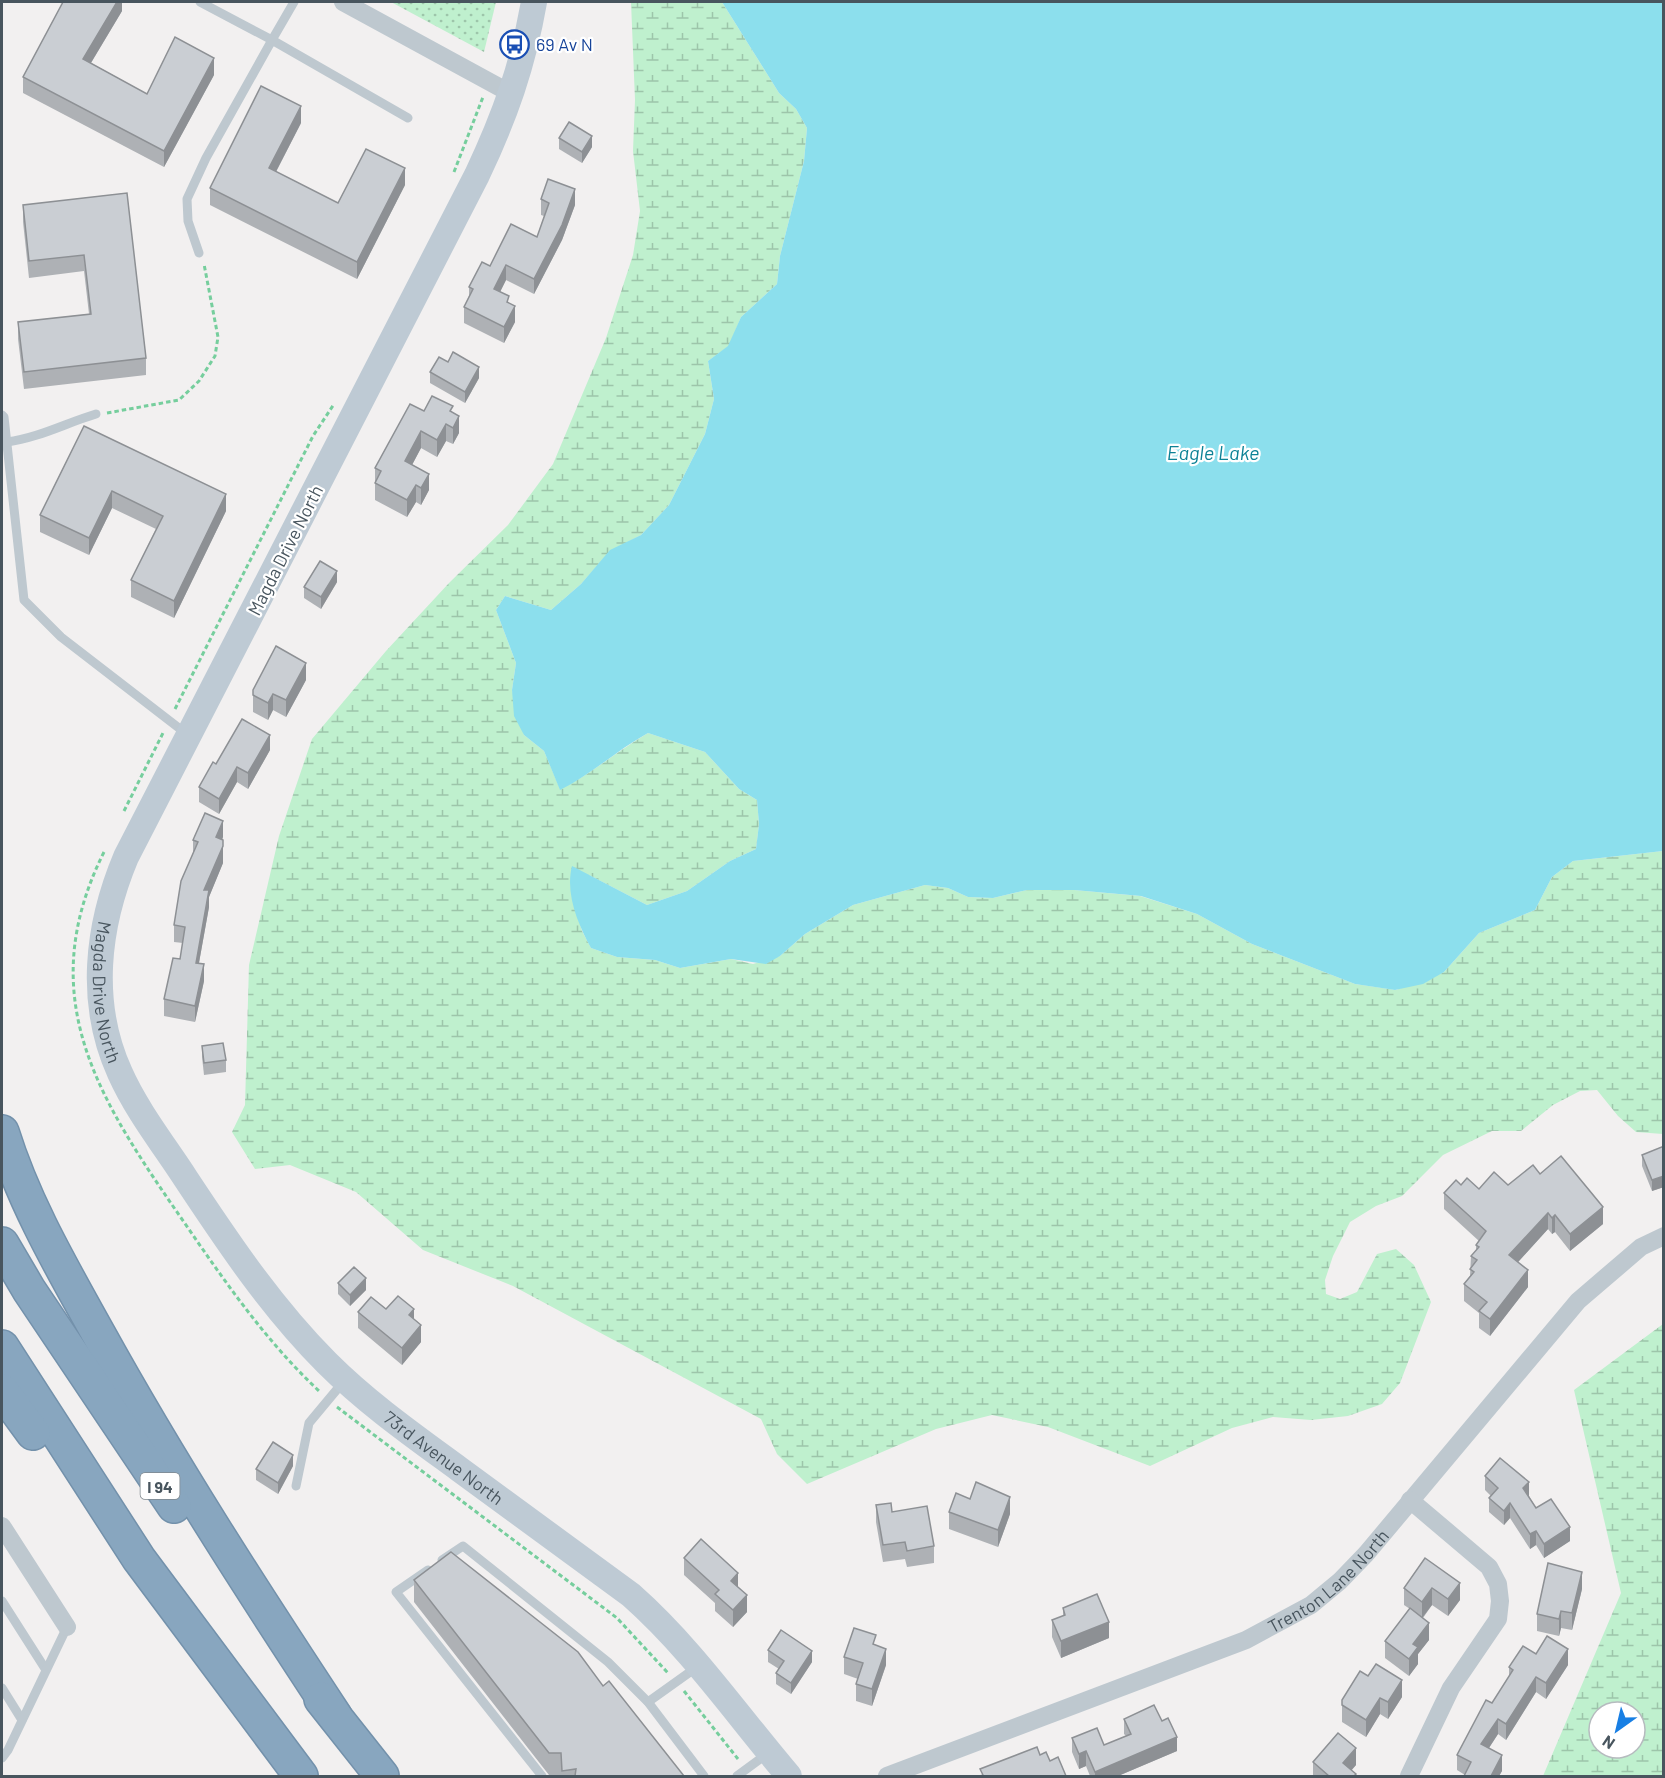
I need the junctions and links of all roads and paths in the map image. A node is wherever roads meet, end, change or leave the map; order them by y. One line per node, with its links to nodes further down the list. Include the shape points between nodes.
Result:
1 (200, 2): 5 (lane)
2 (294, 2): 5 (lane)
3 (343, 2): 6 (street)
4 (534, 2): 7 (street, Magda Drive North)
5 (272, 40): 8 (lane); 10 (lane, via 187,199 188,221)
6 (489, 82): 7 (street); 9 (path)
7 (512, 94): 15 (street, Magda Drive North, via 477,175)
8 (408, 117)
9 (451, 178)
10 (199, 254): 12 (path, via 206,267 218,337 215,356 199,381 179,400)
11 (334, 403): 15 (path, via 313,436)
12 (96, 414): 14 (lane, via 32,438)
13 (2, 415): 14 (lane)
14 (7, 442): 15 (lane, via 24,600 60,637)
15 (179, 729): 16 (path); 18 (street, Magda Drive North, via 112,889 99,952 101,1010 108,1041)
16 (124, 812)
17 (109, 842): 25 (path, via 78,918 73,980 83,1044 100,1089 134,1149 243,1307 288,1362)
18 (137, 1105): 23 (street, 73rd Avenue North, via 250,1273 282,1315)
19 (2, 1132): 37 (highway, via 33,1213 147,1422)
20 (1664, 1236): 27 (street, Trenton Lane North, via 1641,1247 1578,1301)
21 (2, 1244): 37 (highway, I 94, via 194,1534)
22 (2, 1347): 31 (highway, via 133,1550)
23 (345, 1379): 25 (lane); 32 (street, 73rd Avenue North, via 383,1413 631,1595)
24 (2, 1391): 31 (highway)
25 (329, 1400): 26 (lane, via 309,1423); 34 (path, via 617,1618)
26 (296, 1486)
27 (1410, 1500): 48 (street, Trenton Lane North, via 1340,1581 1280,1624); 49 (street, via 1489,1567 1498,1584 1500,1601 1498,1619 1451,1688)
28 (2, 1526): 30 (street)
29 (2, 1601): 33 (lane)
30 (68, 1627): 33 (lane)
31 (202, 1647): 42 (highway)
32 (699, 1665): 34 (lane); 39 (street, 73rd Avenue North)
33 (46, 1670): 38 (lane)
34 (675, 1680): 36 (lane); 41 (path)
35 (2, 1688): 38 (lane)
36 (648, 1702): 44 (lane, via 608,1662 464,1546 396,1592); 45 (lane)
37 (335, 1716): 43 (highway, I 94)
38 (22, 1720): 40 (lane)
39 (769, 1753): 41 (lane); 47 (street, 73rd Avenue North)
40 (2, 1758)
41 (745, 1768): 46 (lane)
42 (301, 1776)
43 (382, 1776)
44 (542, 1776)
45 (704, 1776)
46 (737, 1776)
47 (789, 1776)
48 (887, 1776)
49 (1409, 1776)

